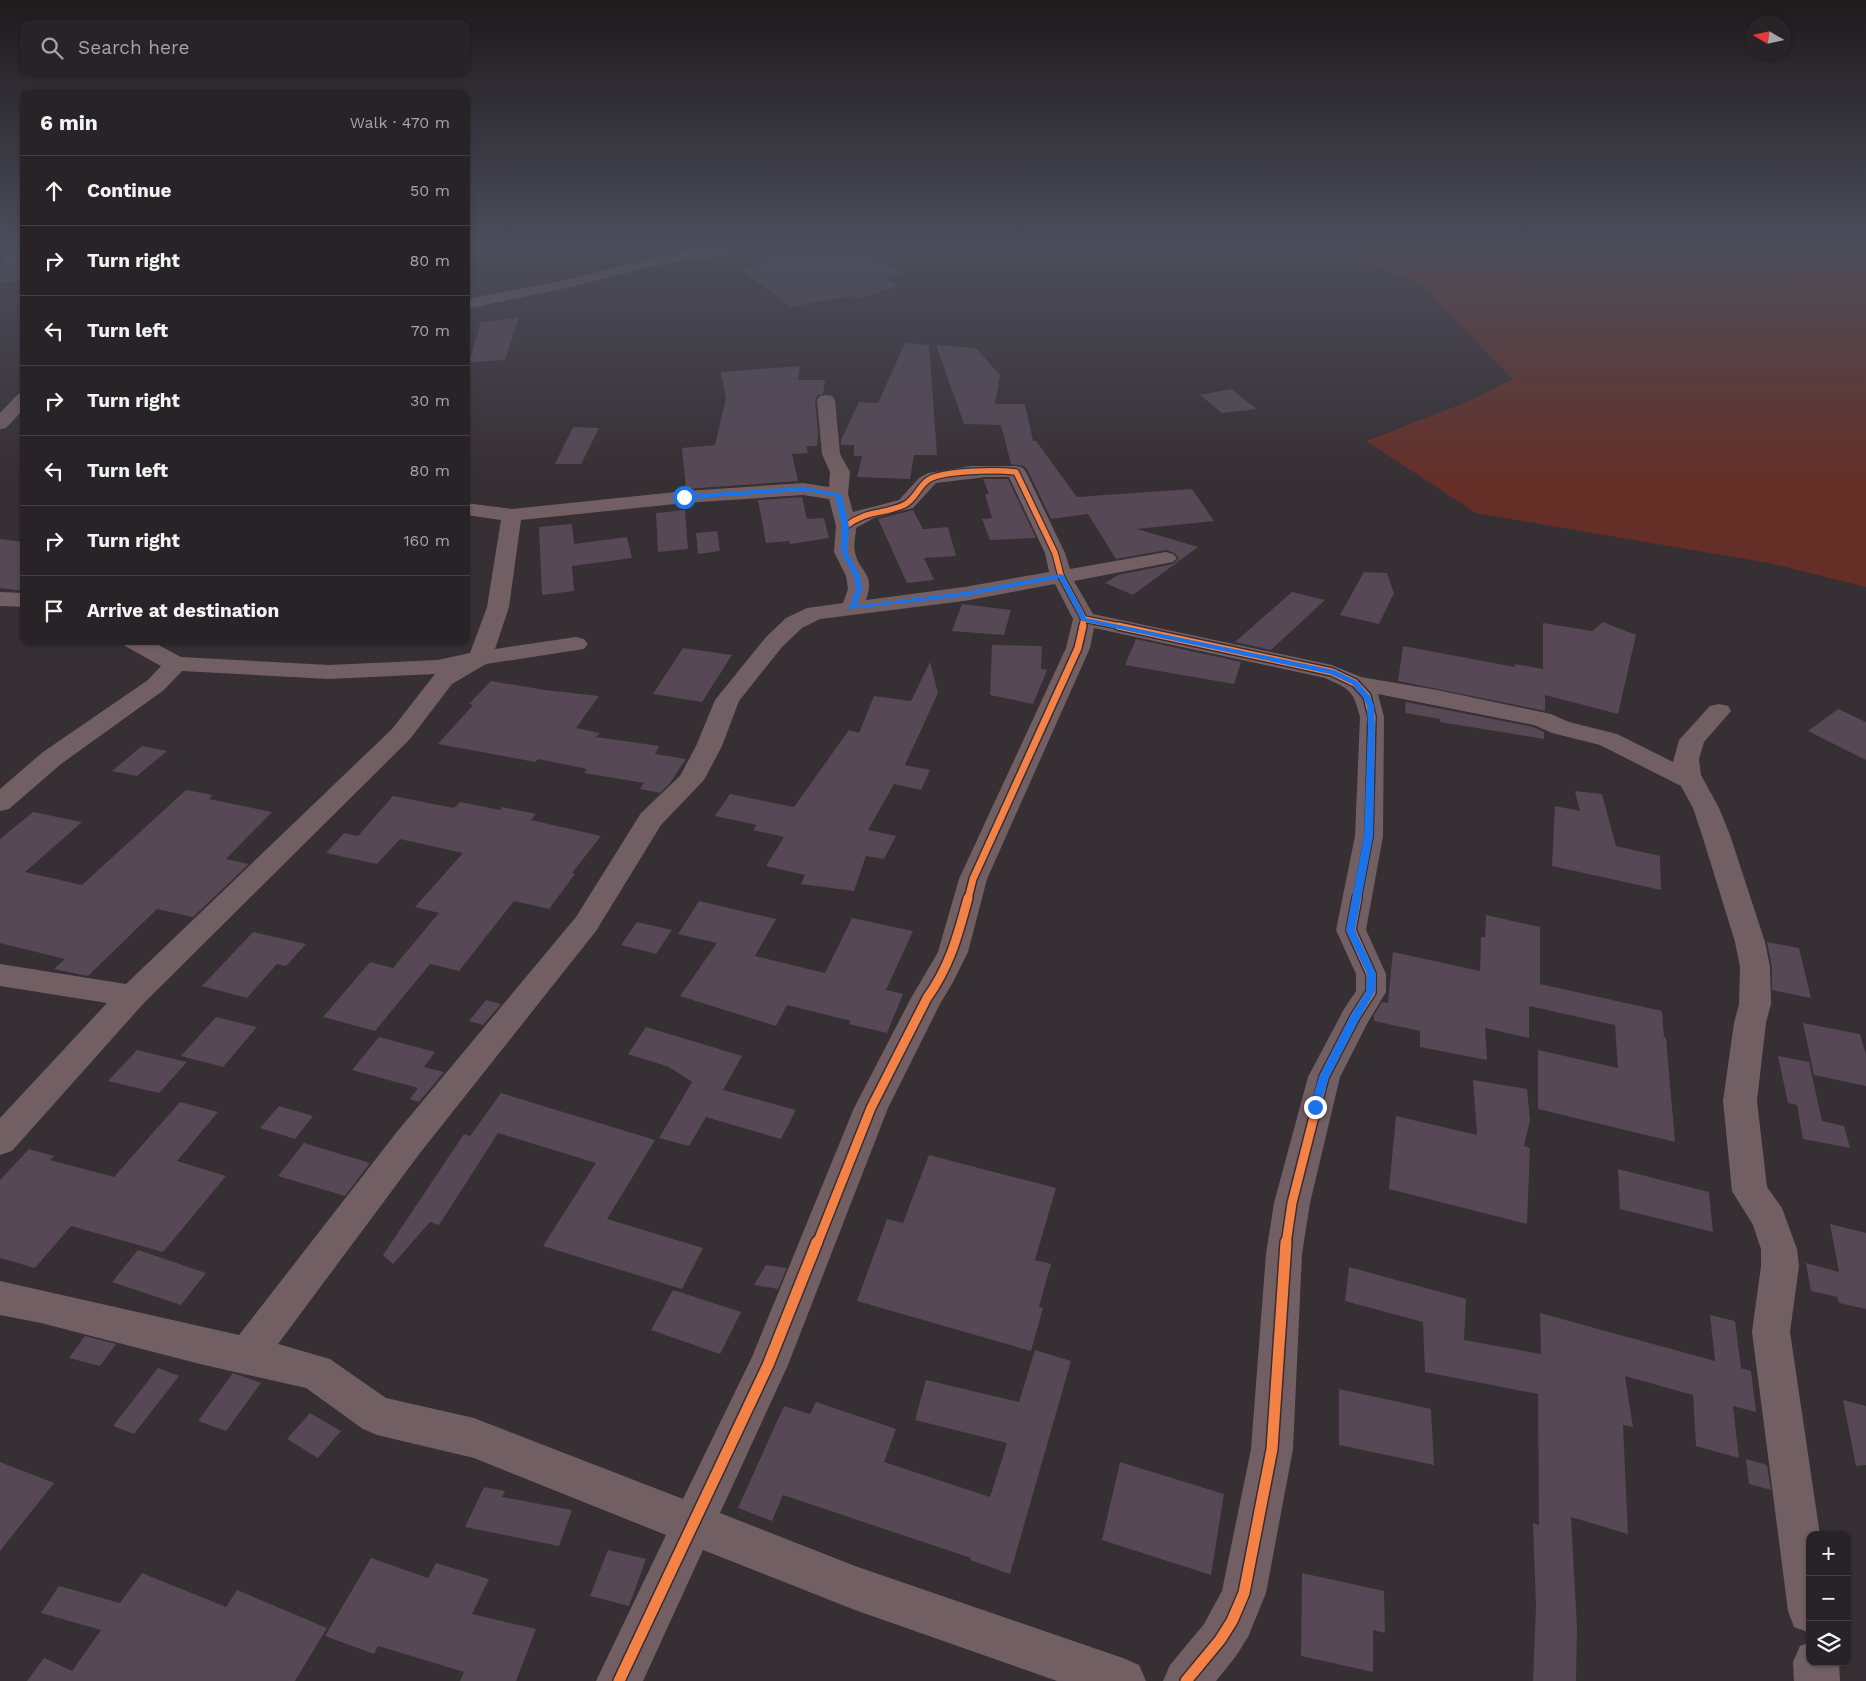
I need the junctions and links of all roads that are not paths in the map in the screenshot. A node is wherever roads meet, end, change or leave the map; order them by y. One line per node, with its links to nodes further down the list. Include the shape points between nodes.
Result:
1 (20, 393): 2 (street)
2 (0, 397)
3 (826, 400): 6 (street, via 831,454 840,472)
4 (20, 402): 5 (street)
5 (0, 424)
6 (839, 487): 8 (street, via 684,497); 9 (street)
7 (470, 510): 8 (street)
8 (512, 515): 18 (street, via 498,608)
9 (846, 526): 11 (street, via 858,516 904,506 929,478 1008,469 1016,472 1055,553); 14 (street, via 844,552 857,576 859,589)
10 (1166, 558): 11 (street)
11 (1061, 576): 14 (street, via 964,594); 15 (street)
12 (0, 599): 13 (street)
13 (20, 600)
14 (852, 608): 28 (street, via 815,614 794,623 774,642 727,700 710,746 691,780 651,819 586,924 408,1143)
15 (1084, 619): 20 (street, via 1332,672); 29 (street, via 1078,648 973,879 953,952 871,1108 768,1365)
16 (576, 644): 18 (street)
17 (140, 645): 19 (street)
18 (480, 658): 19 (street, via 438,667 329,672); 25 (street, via 444,678 401,734)
19 (176, 664): 23 (street, via 156,685 52,758)
20 (1355, 683): 22 (street, via 1542,719 1561,728 1608,739); 34 (street, via 1367,696 1372,727 1368,836 1351,930 1371,974 1371,992 1324,1077 1292,1204 1284,1254 1272,1449 1244,1593 1220,1640)
21 (1719, 711): 22 (street, via 1692,740 1686,759)
22 (1692, 781): 30 (street, via 1716,835 1755,967 1755,1004 1740,1101 1750,1191 1769,1219 1779,1249 1780,1266 1771,1332)
23 (0, 803)
24 (0, 975): 25 (street)
25 (132, 996): 26 (street)
26 (0, 1141)
27 (0, 1298): 28 (street)
28 (247, 1355): 29 (street, via 316,1372 377,1415 474,1438)
29 (692, 1523): 32 (street); 33 (street, via 855,1588)
30 (1806, 1585)
31 (1816, 1666): 35 (street)
32 (619, 1681)
33 (1123, 1681)
34 (1186, 1681)
35 (1817, 1681)

